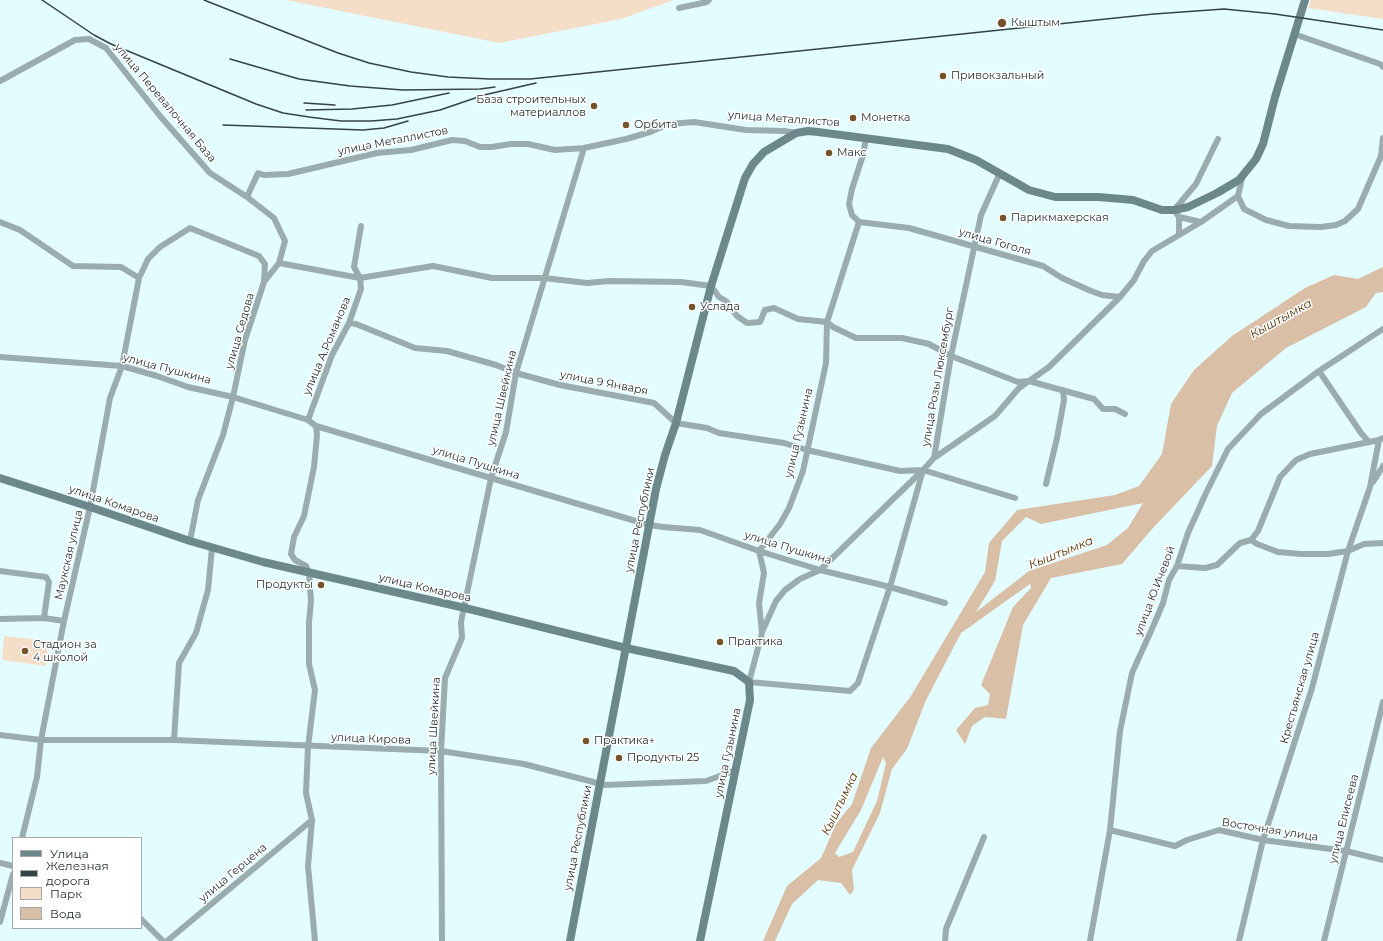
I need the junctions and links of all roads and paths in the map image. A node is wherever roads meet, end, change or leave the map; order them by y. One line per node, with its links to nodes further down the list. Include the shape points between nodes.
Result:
1 (709, 0): 3 (street)
2 (1305, 0): 4 (main road)
3 (679, 8)
4 (1294, 34): 5 (street); 13 (main road, via 1263,144)
5 (1383, 67)
6 (0, 81): 15 (street, улица Перевалочная База, via 75,40 89,39 106,48 160,116 210,172)
7 (796, 133): 8 (main road, улица Металлистов, via 808,131); 11 (street, улица Металлистов, via 746,130 694,122 669,124 626,140); 28 (main road, улица Республики, via 764,152 745,178)
8 (866, 138): 12 (main road, улица Металлистов, via 948,149 976,160); 18 (street, via 849,204 852,215)
9 (1383, 138): 14 (street, via 1380,156 1358,209 1345,221 1336,225 1289,226 1266,220 1244,209)
10 (1218, 139): 16 (street, via 1196,184)
11 (584, 148): 15 (street, улица Металлистов, via 555,150 528,144 480,147 465,141 452,140 411,150 377,153 288,174 258,173); 26 (street, улица Швейкина)
12 (1000, 175): 16 (main road, улица Металлистов, via 1029,190 1055,197 1122,198); 22 (street, улица Розы Люксембург, via 981,215)
13 (1242, 178): 14 (street); 16 (main road, улица Металлистов)
14 (1238, 196): 19 (street)
15 (247, 197): 23 (street, улица Седова, via 274,218 285,242)
16 (1177, 213): 19 (street); 21 (street)
17 (0, 222): 24 (street, via 20,230 73,266 121,267)
18 (859, 222): 22 (street, улица Гоголя, via 909,228); 30 (street, улица Гузынина)
19 (1201, 222): 21 (street)
20 (361, 226): 25 (street, via 354,267)
21 (1179, 235): 29 (street, via 1152,251)
22 (975, 247): 29 (street, улица Гоголя, via 1043,266 1091,291); 33 (street, улица Розы Люксембург)
23 (279, 263): 25 (street); 27 (street, улица Седова)
24 (139, 278): 27 (street, Маукская улица, via 148,260 160,247 190,228 259,256 265,264); 35 (street, Маукская улица)
25 (360, 278): 26 (street, via 433,266 492,278); 31 (street, улица А.Романова, via 360,289)
26 (544, 278): 28 (street, via 587,283 681,282); 37 (street, улица Швейкина)
27 (264, 282): 40 (street, улица Седова, via 246,340)
28 (711, 286): 30 (street, via 737,316 747,323 760,322 765,310 774,308 798,319); 43 (main road, улица Республики)
29 (1120, 297): 38 (street, via 1049,367)
30 (827, 322): 33 (street, via 856,338 902,338 929,344); 47 (street, улица Гузынина, via 826,363)
31 (349, 323): 37 (street, улица 9 Января, via 415,348 447,351); 42 (street, улица А.Романова, via 332,355)
32 (1383, 329): 36 (street, улица Ю.Ичевой)
33 (951, 356): 38 (street, via 1018,382); 48 (street, улица Розы Люксембург)
34 (0, 358): 35 (street, улица Пушкина)
35 (122, 366): 40 (street, улица Пушкина, via 188,387); 56 (street, Маукская улица, via 110,398)
36 (1319, 371): 46 (street); 64 (street, улица Ю.Ичевой, via 1261,414 1228,449 1191,527)
37 (516, 373): 43 (street, улица 9 Января, via 560,385 654,403); 52 (street, улица Швейкина, via 506,432)
38 (1029, 381): 39 (street); 48 (street, via 1019,388 995,416)
39 (1064, 390): 41 (street, via 1094,399 1103,409 1115,409); 53 (street, via 1057,438)
40 (233, 397): 42 (street, улица Пушкина); 59 (street, улица Седова, via 223,435 198,500)
41 (1125, 414)
42 (308, 420): 44 (street, улица Пушкина)
43 (676, 423): 47 (street, via 707,428 719,433 784,443); 57 (main road, улица Республики, via 665,455)
44 (316, 426): 52 (street, улица Пушкина); 67 (street, via 314,467 304,516 294,537 291,554 295,560 306,566)
45 (1381, 439): 46 (street); 54 (street, Крестьянская улица)
46 (1369, 442): 58 (street, via 1310,454 1296,460 1280,477 1258,531)
47 (807, 450): 50 (street, via 900,471); 62 (street, улица Гузынина, via 803,471 789,508)
48 (934, 458): 50 (street, улица Розы Люксембург)
49 (1383, 466): 54 (street)
50 (923, 470): 55 (street); 65 (street); 68 (street, улица Розы Люксембург)
51 (0, 478): 56 (main road, улица Комарова)
52 (491, 478): 57 (street, улица Пушкина); 70 (street, улица Швейкина)
53 (1046, 484)
54 (1370, 487): 63 (street, Крестьянская улица)
55 (1015, 498)
56 (90, 507): 59 (main road, улица Комарова); 73 (street, Маукская улица)
57 (648, 525): 62 (street, улица Пушкина, via 700,530); 75 (main road, улица Республики)
58 (1250, 540): 63 (street, via 1278,552 1328,554); 64 (street, via 1240,543 1217,565 1205,568)
59 (190, 541): 61 (main road, улица Комарова)
60 (1383, 543): 63 (street, via 1364,544)
61 (212, 548): 67 (main road, улица Комарова); 81 (street, via 208,590 196,633 180,663)
62 (759, 551): 65 (street, улица Пушкина); 74 (street, улица Гузынина, via 764,573 759,603)
63 (1348, 551): 90 (street, Крестьянская улица, via 1312,688)
64 (1177, 566): 87 (street, улица Ю.Ичевой, via 1132,673 1120,732)
65 (820, 570): 68 (street, улица Пушкина); 74 (street, via 800,579 785,590 776,601)
66 (0, 571): 71 (street, via 46,577 49,582)
67 (309, 573): 70 (main road, улица Комарова); 82 (street, via 309,664 315,690)
68 (890, 587): 69 (street, улица Пушкина); 77 (street, улица Розы Люксембург, via 858,683)
69 (945, 603)
70 (465, 608): 75 (main road, улица Комарова); 83 (street, улица Швейкина, via 461,622 462,638 445,678)
71 (44, 618): 72 (street); 73 (street)
72 (0, 619)
73 (64, 621): 80 (street, Маукская улица)
74 (762, 633): 76 (street, улица Гузынина)
75 (626, 648): 76 (main road, улица Комарова, via 734,671); 85 (main road, улица Республики)
76 (750, 682): 77 (street, улица Комарова); 84 (main road, улица Гузынина, via 750,700)
77 (850, 692)
78 (1383, 702): 91 (street, улица Елисеева)
79 (0, 735): 80 (street, улица Кирова)
80 (41, 740): 81 (street, улица Кирова); 88 (street, Маукская улица, via 38,777)
81 (174, 740): 82 (street, улица Кирова)
82 (308, 747): 83 (street, улица Кирова); 86 (street, via 306,793)
83 (441, 752): 85 (street, улица Кирова, via 524,764); 101 (street, улица Швейкина)
84 (736, 770): 85 (street, улица Кирова, via 706,781); 103 (main road, улица Гузынина)
85 (600, 784): 102 (main road, улица Республики)
86 (312, 820): 99 (street, улица Герцена); 100 (street, via 308,866)
87 (1110, 830): 90 (street, Восточная улица, via 1175,846 1219,830); 105 (street, улица Ю.Ичевой)
88 (22, 837)
89 (984, 837): 104 (street, via 946,929)
90 (1263, 840): 91 (street, Восточная улица); 106 (street, Крестьянская улица)
91 (1346, 851): 92 (street, Восточная улица); 107 (street, улица Елисеева)
92 (1383, 860)
93 (0, 863): 94 (street)
94 (12, 866)
95 (12, 878): 97 (street)
96 (142, 920): 98 (street)
97 (0, 922)
98 (163, 941)
99 (167, 941)
100 (315, 941)
101 (442, 941)
102 (570, 941)
103 (700, 941)
104 (945, 941)
105 (1090, 941)
106 (1239, 941)
107 (1324, 941)

